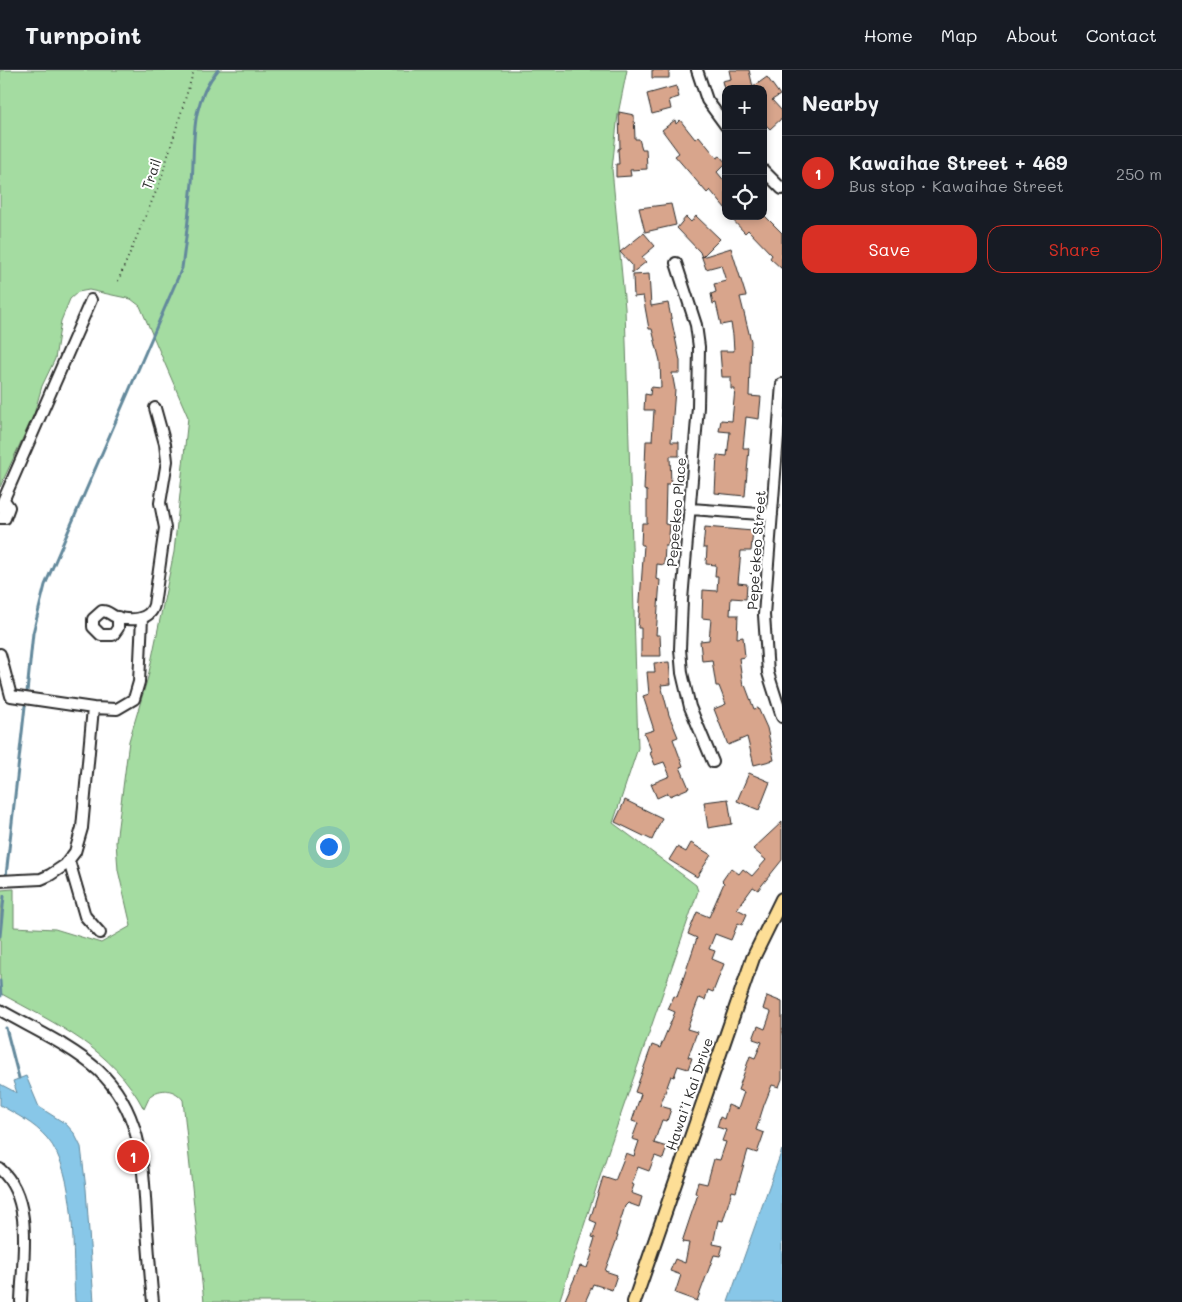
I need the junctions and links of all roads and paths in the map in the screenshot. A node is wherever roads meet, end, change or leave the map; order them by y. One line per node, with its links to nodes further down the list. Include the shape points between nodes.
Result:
1 (194, 70): 7 (path, Trail, via 160,182)
2 (697, 70): 3 (street, via 707,100)
3 (722, 121)
4 (767, 174): 5 (street)
5 (782, 190)
6 (676, 263): 12 (street, Pepeekeo Place, via 696,324 699,347)
7 (118, 282)
8 (91, 300): 11 (street)
9 (782, 384): 13 (street, Pepeʻekeo Street)
10 (155, 408): 16 (street, via 166,453 160,503 165,528 153,609)
11 (2, 504): 14 (street, via 9,506 8,514)
12 (691, 509): 13 (street); 20 (street, Pepeekeo Place, via 682,600 682,673 690,707)
13 (772, 515): 19 (street, Pepeʻekeo Street, via 765,640 768,673)
14 (0, 518)
15 (118, 617): 15 (street, via 118,628 113,635 105,637 92,623 98,613 106,611); 16 (street)
16 (142, 618): 18 (street, via 140,682 134,699 117,709)
17 (0, 654): 18 (street, via 11,696)
18 (93, 708): 21 (street, via 81,836)
19 (782, 716)
20 (712, 762)
21 (69, 861): 22 (street, via 41,879); 24 (street, via 85,916)
22 (0, 881)
23 (782, 899): 29 (main road, Hawai’i Kai Drive, via 764,932 743,985)
24 (100, 933)
25 (0, 1010): 28 (street, via 86,1061 108,1080 124,1103 136,1128 142,1154)
26 (0, 1170): 27 (street, via 14,1186 22,1206)
27 (21, 1302)
28 (152, 1302)
29 (634, 1302)

